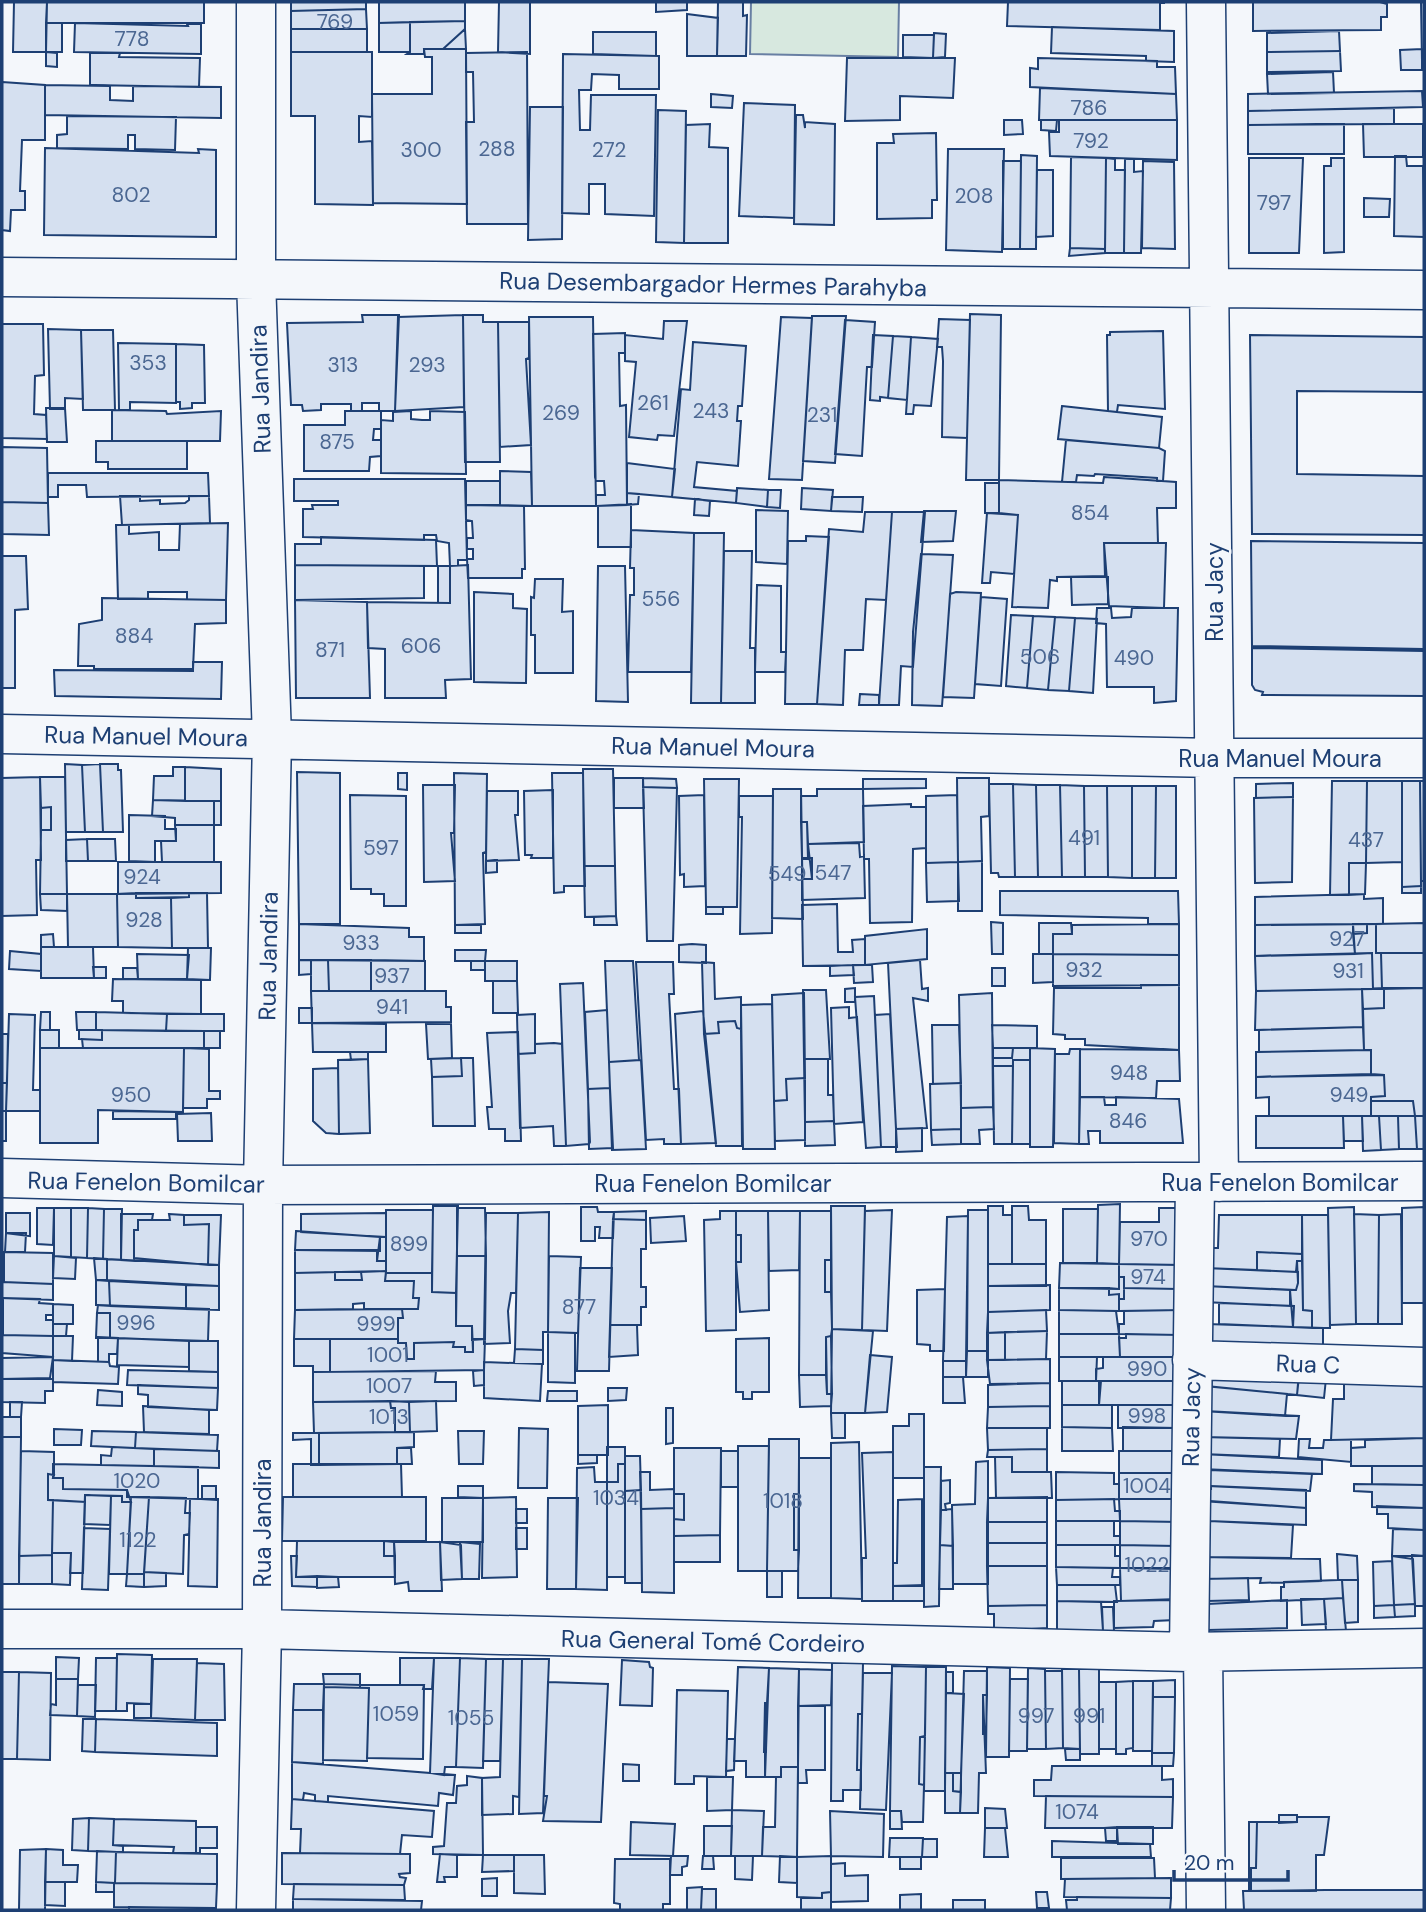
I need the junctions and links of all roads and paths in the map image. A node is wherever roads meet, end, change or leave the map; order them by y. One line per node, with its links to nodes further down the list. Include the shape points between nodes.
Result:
1 (256, 2): 4 (street, Rua Jandira)
2 (1206, 2): 5 (street, Rua Jacy)
3 (2, 277): 4 (street, Rua Desembargador Hermes Parahyba)
4 (256, 280): 5 (street, Rua Desembargador Hermes Parahyba); 8 (street, Rua Jandira)
5 (1212, 289): 6 (street, Rua Desembargador Hermes Parahyba); 9 (street, Rua Jacy)
6 (1424, 290)
7 (2, 734): 8 (street, Rua Manuel Moura)
8 (272, 737): 9 (street, Rua Manuel Moura); 14 (street, Rua Jandira)
9 (1215, 758): 10 (street, Rua Manuel Moura); 13 (street, Rua Jacy)
10 (1424, 758)
11 (2, 1178): 14 (street, Rua Fenelon Bomilcar)
12 (1424, 1181): 13 (street, Rua Fenelon Bomilcar)
13 (1207, 1182): 14 (street, Rua Fenelon Bomilcar); 15 (street, Rua Jacy)
14 (263, 1185): 18 (street, Rua Jandira)
15 (1192, 1360): 16 (street, Rua C); 20 (street, Rua Jacy)
16 (1424, 1367)
17 (2, 1629): 18 (street, Rua General Tomé Cordeiro)
18 (262, 1629): 20 (street, Rua General Tomé Cordeiro); 21 (street, Rua Jandira)
19 (1424, 1648): 20 (street, Rua General Tomé Cordeiro)
20 (1196, 1652): 22 (street, Rua Jacy)
21 (256, 1910)
22 (1206, 1910)

